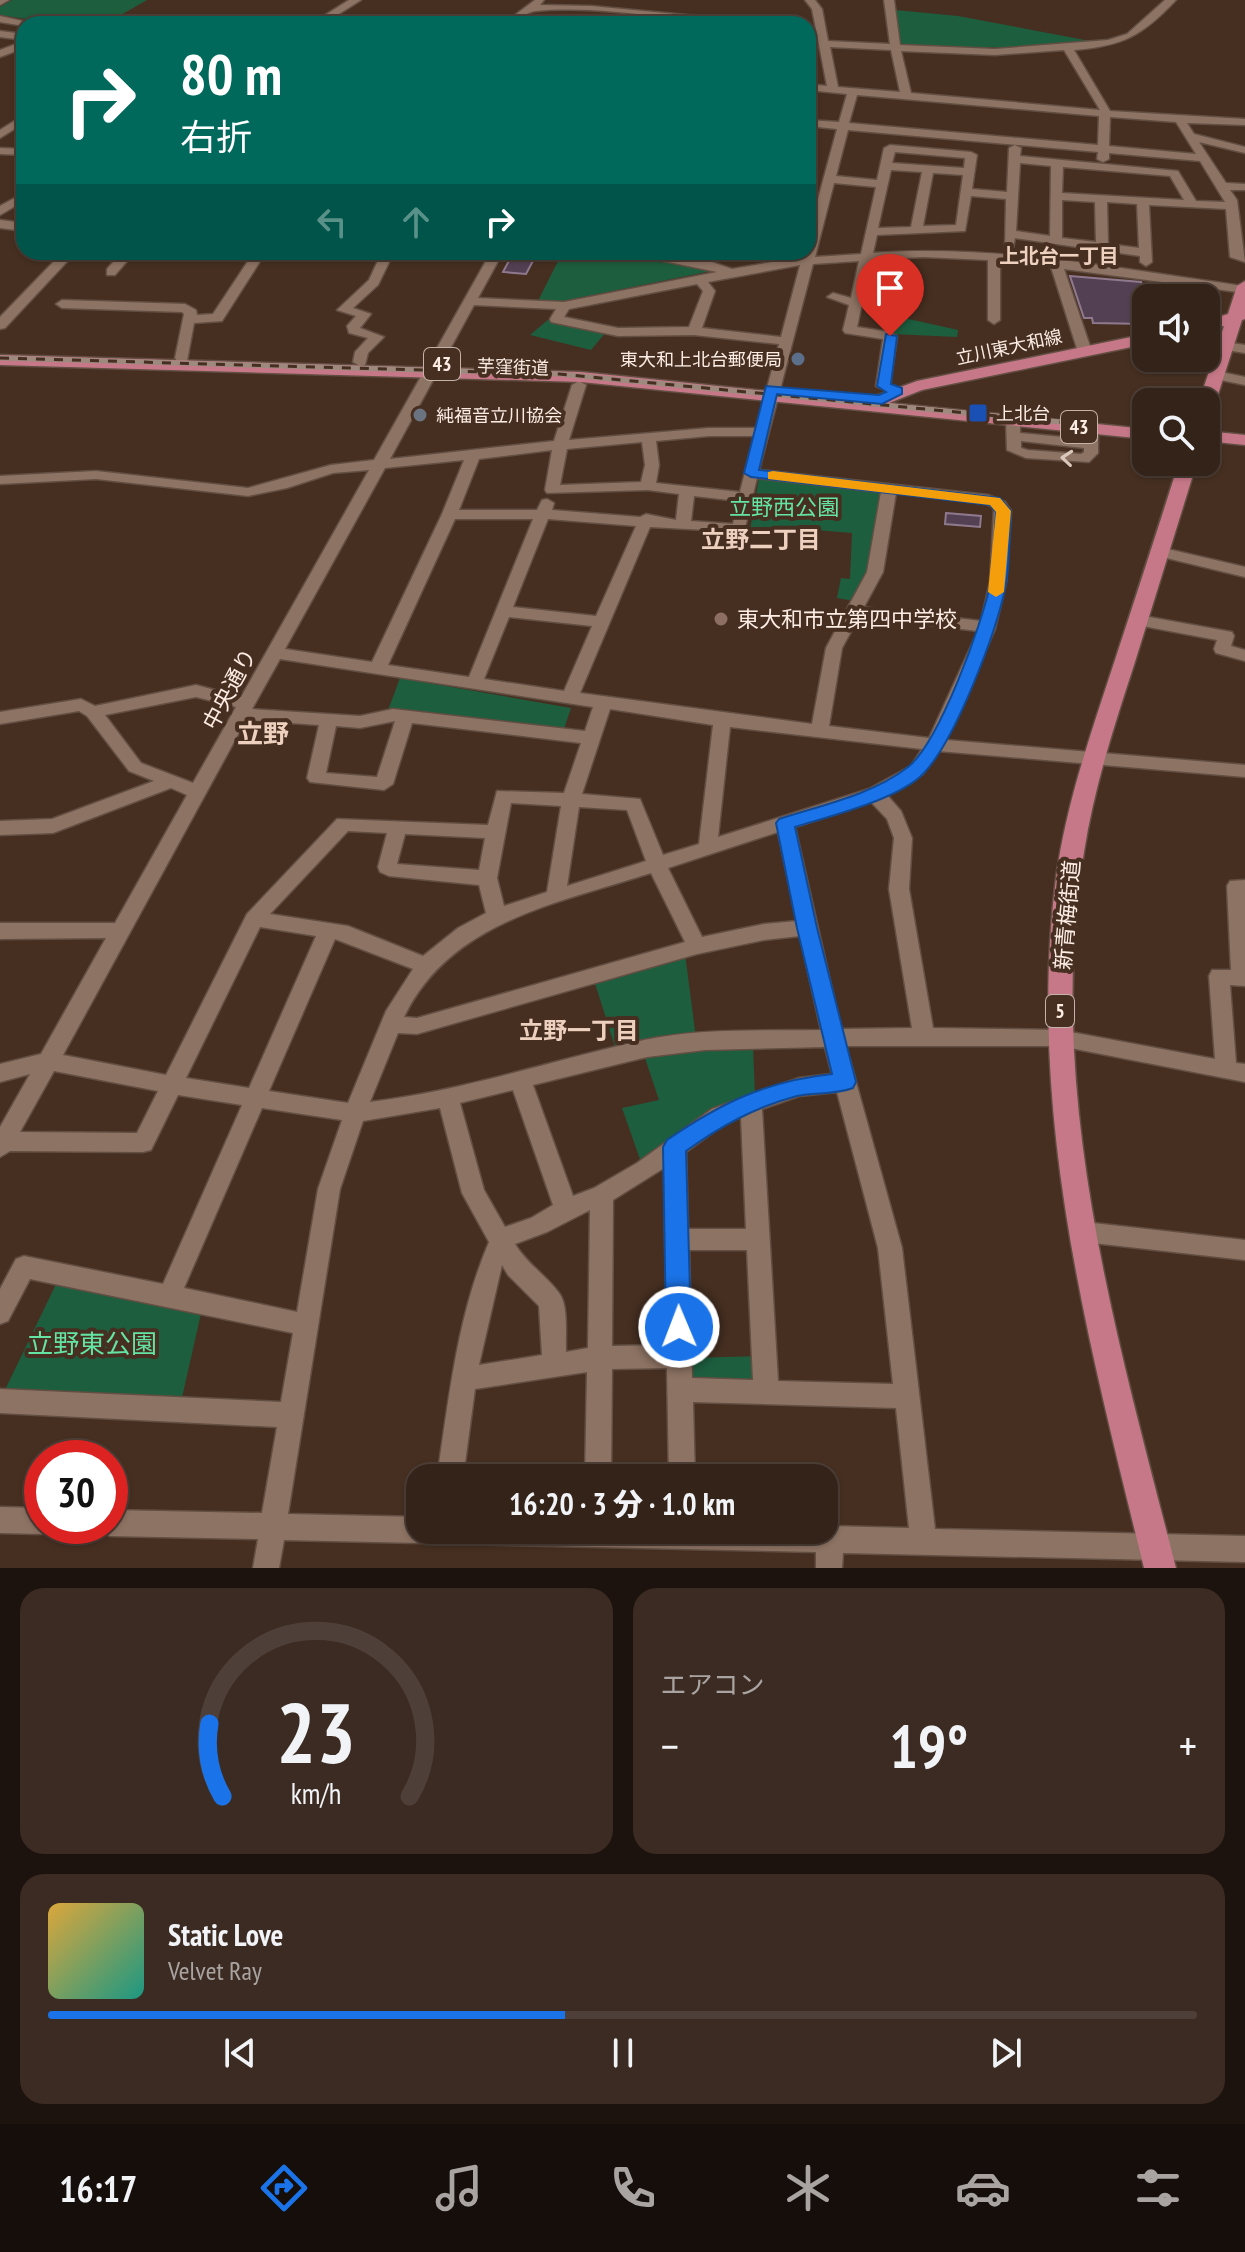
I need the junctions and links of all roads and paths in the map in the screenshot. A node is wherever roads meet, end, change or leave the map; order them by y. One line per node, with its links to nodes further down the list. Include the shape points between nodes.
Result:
1 (356, 0): 7 (street)
2 (543, 0): 6 (street)
3 (810, 0): 10 (street)
4 (889, 0): 11 (street)
5 (1171, 0): 12 (street, via 1124,39)
6 (530, 8): 8 (street); 9 (street)
7 (329, 16)
8 (519, 16)
9 (684, 16)
10 (826, 44): 11 (street); 14 (street)
11 (895, 48): 12 (street); 16 (street)
12 (1068, 48): 17 (street)
13 (816, 87): 14 (street)
14 (833, 88): 15 (street)
15 (853, 90): 16 (street); 21 (street)
16 (906, 94): 17 (street)
17 (1104, 113): 18 (street); 25 (street)
18 (1180, 120): 19 (street); 23 (street)
19 (1245, 122)
20 (816, 124): 21 (street)
21 (843, 126): 22 (street); 35 (street)
22 (933, 134): 24 (street); 27 (street)
23 (1193, 137): 26 (street); 28 (street)
24 (1016, 140): 25 (street); 29 (street)
25 (1102, 148): 28 (street); 32 (street)
26 (1245, 150)
27 (930, 151): 31 (street, via 890,148); 34 (street, via 971,155)
28 (1206, 158): 37 (street)
29 (1015, 159): 30 (street); 40 (street)
30 (1057, 163): 32 (street); 41 (street)
31 (887, 166): 33 (street); 36 (street)
32 (1104, 167): 44 (street, via 1174,173)
33 (928, 169): 34 (street); 47 (street)
34 (969, 172): 39 (street)
35 (828, 179): 36 (street); 46 (street)
36 (882, 184): 48 (street)
37 (1224, 186): 38 (street); 45 (street)
38 (1245, 187)
39 (966, 192): 40 (street); 47 (street, via 961,228)
40 (1012, 196): 49 (street)
41 (1057, 196): 42 (street); 50 (street)
42 (1101, 198): 43 (street); 51 (street)
43 (1143, 201): 44 (street); 52 (street)
44 (1192, 204): 45 (street)
45 (1232, 206): 56 (street, via 1236,257)
46 (816, 225)
47 (916, 230): 48 (street)
48 (872, 232): 53 (street)
49 (1010, 234): 50 (street); 55 (street)
50 (1056, 242): 51 (street)
51 (1102, 248): 52 (street)
52 (1146, 253): 68 (street)
53 (866, 256): 54 (street); 57 (street); 73 (street)
54 (994, 256): 55 (street); 78 (street)
55 (1008, 257): 65 (street)
56 (1245, 258)
57 (816, 259)
58 (62, 260): 80 (street)
59 (122, 260): 66 (street)
60 (255, 260): 77 (street, via 217,318)
61 (384, 260): 91 (street, via 374,282 343,310 365,314 354,330 377,337)
62 (493, 260): 72 (street, 中央通り)
63 (673, 260): 67 (street, via 711,264)
64 (807, 260): 67 (street); 83 (street)
65 (1057, 266): 68 (street); 87 (street)
66 (111, 272)
67 (728, 272): 69 (street)
68 (1147, 275): 70 (street)
69 (699, 278): 75 (street); 81 (street, via 709,291)
70 (1244, 288): 76 (main road)
71 (833, 297): 73 (street)
72 (470, 301): 75 (street); 92 (street, 中央通り)
73 (856, 303): 98 (street, via 850,330 890,336)
74 (62, 304): 77 (street, via 185,308)
75 (564, 306): 81 (street, via 556,319 618,332)
76 (1240, 317): 79 (main road); 85 (main road)
77 (189, 319): 89 (street)
78 (994, 320)
79 (1220, 323)
80 (0, 325)
81 (694, 331): 83 (street)
82 (1220, 337): 85 (main road)
83 (784, 341): 97 (street)
84 (1132, 342): 87 (main road, 立川東大和線 / 43)
85 (1227, 342): 86 (street); 93 (main road)
86 (1245, 349)
87 (1085, 352): 98 (main road, 立川東大和線 / 43)
88 (0, 353): 89 (main road, 芋窪街道 / 43)
89 (182, 358): 91 (main road, 芋窪街道 / 43)
90 (0, 360): 92 (main road, 芋窪街道 / 43)
91 (360, 362): 92 (main road, 芋窪街道 / 43)
92 (432, 368): 97 (main road, 芋窪街道 / 43); 110 (street, 中央通り)
93 (1216, 375): 94 (street); 96 (main road)
94 (1245, 381)
95 (579, 385): 108 (street)
96 (1212, 388)
97 (770, 392): 98 (main road, 芋窪街道 / 43); 102 (street)
98 (886, 399): 99 (main road, 芋窪街道 / 43); 101 (main road, 芋窪街道 / 43)
99 (1070, 418): 100 (main road, 芋窪街道 / 43); 104 (street)
100 (1132, 424)
101 (1012, 428): 104 (main road, 芋窪街道 / 43); 104 (street, one-way to 101, via 1091,453 1084,459 1026,454 1014,450)
102 (761, 432): 106 (street); 111 (street)
103 (1132, 435): 104 (main road, 芋窪街道 / 43)
104 (1091, 436)
105 (1220, 437): 107 (main road)
106 (649, 438): 108 (street); 114 (street)
107 (1245, 440)
108 (560, 445): 109 (street); 116 (street)
109 (473, 455): 110 (street); 119 (street)
110 (380, 463): 113 (street, via 331,469 248,492 96,475); 130 (street, 中央通り)
111 (751, 473): 115 (street); 118 (street)
112 (1183, 476): 123 (main road, 新青梅街道 / 5)
113 (0, 480)
114 (648, 486): 116 (street); 117 (street)
115 (889, 488): 126 (street, via 875,572); 129 (street, via 988,499 1003,508 1000,574)
116 (552, 490): 120 (street)
117 (687, 491): 118 (street); 122 (street)
118 (745, 497): 122 (street, via 739,529)
119 (450, 514): 120 (street); 132 (street)
120 (542, 514): 121 (street); 125 (street)
121 (646, 519): 122 (street); 128 (street)
122 (683, 523)
123 (1159, 552): 124 (street); 127 (main road, 新青梅街道 / 5)
124 (1245, 572)
125 (504, 611): 128 (street); 133 (street)
126 (853, 611): 129 (street); 142 (street, via 829,665)
127 (1138, 620): 131 (street, via 1226,636 1222,649); 145 (main road, 新青梅街道 / 5)
128 (602, 622): 134 (street)
129 (987, 627): 144 (street)
130 (273, 653): 132 (street); 136 (street, 中央通り)
131 (1245, 656)
132 (378, 668): 133 (street)
133 (474, 684): 134 (street)
134 (569, 698): 135 (street)
135 (603, 703): 141 (street); 143 (street)
136 (244, 709): 137 (street, via 196,691); 140 (street); 148 (street, 中央通り)
137 (93, 712): 139 (street, via 81,705); 147 (street, via 135,767)
138 (405, 717): 140 (street); 140 (street, via 384,784 316,778); 143 (street)
139 (0, 718)
140 (329, 720)
141 (722, 720): 142 (street); 155 (street)
142 (819, 732): 144 (street)
143 (592, 738): 150 (street)
144 (936, 745): 145 (street); 149 (street, via 917,770)
145 (1093, 759): 146 (street); 171 (main road, 新青梅街道 / 5, via 1068,880)
146 (1245, 771)
147 (173, 781): 148 (street); 153 (street, via 53,826)
148 (198, 792): 163 (street, 中央通り)
149 (875, 794): 151 (street); 169 (street, via 895,816 903,838 899,889)
150 (571, 801): 154 (street, via 503,796); 156 (street, via 634,804); 159 (street)
151 (785, 823): 155 (street); 162 (street)
152 (398, 827): 154 (street); 157 (street, via 387,867); 161 (street, via 344,824)
153 (0, 828)
154 (495, 832): 157 (street)
155 (708, 848): 156 (street)
156 (657, 865): 159 (street); 166 (street)
157 (487, 878): 160 (street)
158 (1245, 887): 173 (street, via 1237,886 1242,979 1219,976)
159 (556, 897): 160 (street)
160 (497, 917): 167 (street, via 465,933)
161 (254, 919): 165 (street); 177 (street)
162 (807, 928): 166 (street); 170 (street)
163 (121, 930): 164 (street); 172 (street, 中央通り)
164 (0, 931)
165 (328, 932): 167 (street, via 348,934); 178 (street)
166 (697, 946): 168 (street, via 417,1026)
167 (426, 966): 168 (street)
168 (390, 1024): 181 (street)
169 (924, 1036): 170 (street); 171 (street)
170 (833, 1038): 175 (street, via 647,1048); 176 (street)
171 (1060, 1038): 173 (street); 186 (main road, 新青梅街道 / 5, via 1070,1153)
172 (49, 1061): 174 (street); 177 (street); 182 (street, 中央通り)
173 (1236, 1071)
174 (0, 1073)
175 (520, 1080): 179 (street); 185 (street)
176 (845, 1082): 180 (street, via 799,1087); 200 (street, via 890,1248)
177 (171, 1085): 178 (street); 182 (street, via 143,1143)
178 (256, 1097): 181 (street); 191 (street)
179 (448, 1097): 181 (street); 187 (street, via 473,1193)
180 (751, 1102): 183 (street, via 720,1115); 188 (street)
181 (355, 1113): 193 (street, via 329,1189)
182 (2, 1145)
183 (675, 1147): 184 (street); 189 (street)
184 (602, 1195): 185 (street); 195 (street)
185 (566, 1209): 187 (street)
186 (1084, 1232): 190 (street); 215 (main road, 新青梅街道 / 5)
187 (502, 1239): 196 (street, via 516,1267 551,1301); 197 (street, via 490,1262)
188 (759, 1239): 189 (street); 199 (street)
189 (677, 1240): 194 (street)
190 (1245, 1250)
191 (169, 1296): 192 (street, via 24,1267); 193 (street)
192 (0, 1313)
193 (306, 1325): 202 (street)
194 (679, 1356): 195 (street); 198 (street)
195 (600, 1358): 196 (street); 204 (street)
196 (555, 1366): 197 (street)
197 (465, 1379): 203 (street)
198 (680, 1390): 199 (street); 205 (street)
199 (766, 1392): 200 (street)
200 (906, 1396): 212 (street)
201 (0, 1401): 202 (street)
202 (289, 1415): 209 (street)
203 (452, 1464)
204 (598, 1464)
205 (682, 1464)
206 (0, 1520): 207 (street)
207 (24, 1521)
208 (128, 1523): 209 (street)
209 (273, 1527): 210 (street); 216 (street)
210 (406, 1530)
211 (838, 1539): 212 (street)
212 (923, 1540): 215 (street)
213 (830, 1544): 217 (street)
214 (1245, 1549): 215 (street)
215 (1157, 1558)
216 (266, 1568)
217 (829, 1568)

